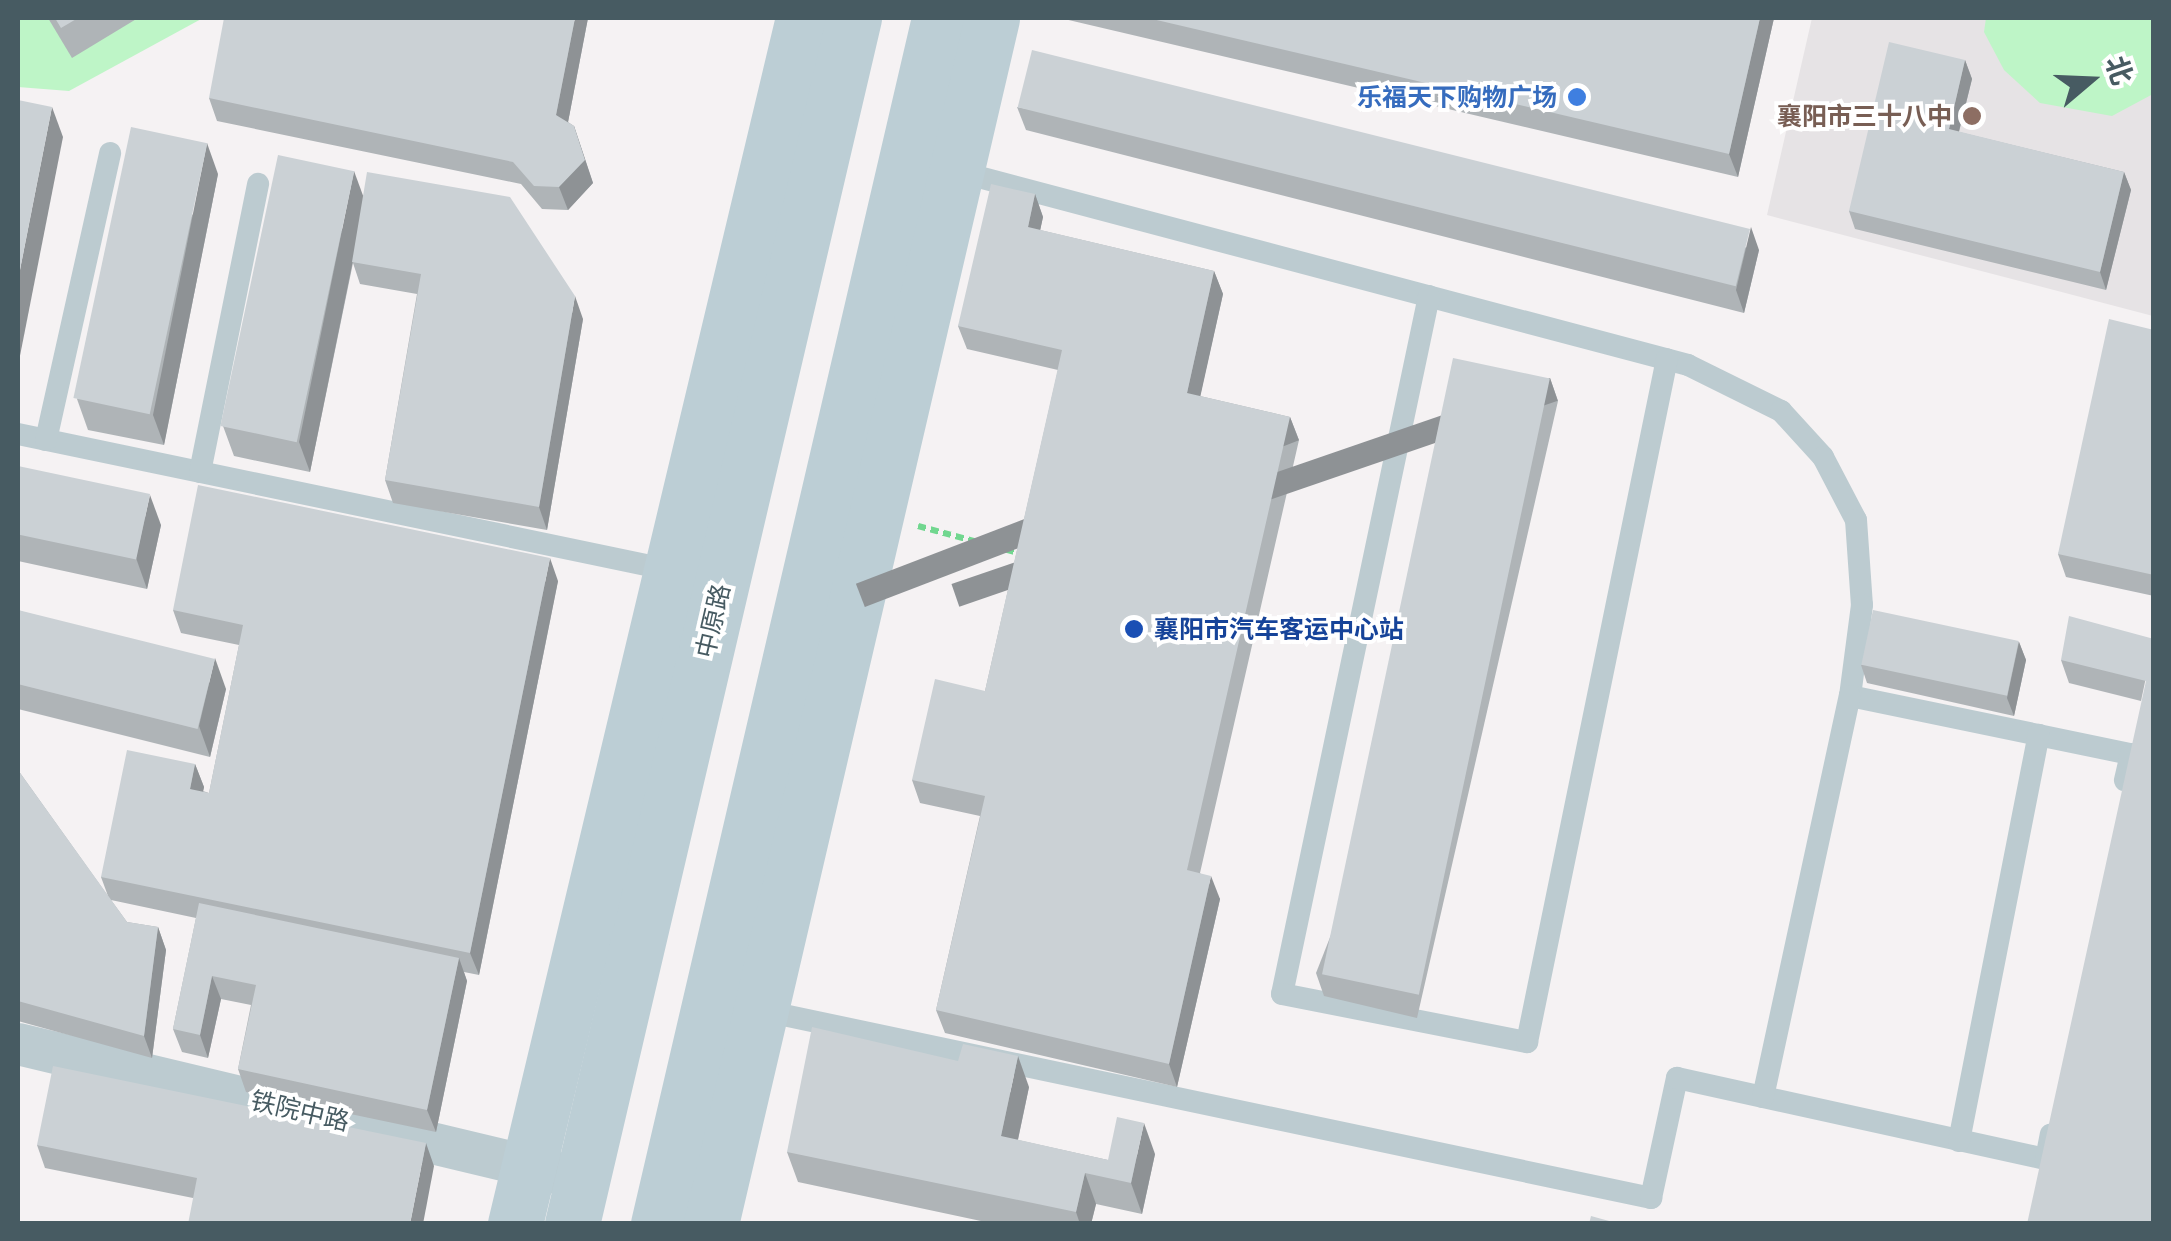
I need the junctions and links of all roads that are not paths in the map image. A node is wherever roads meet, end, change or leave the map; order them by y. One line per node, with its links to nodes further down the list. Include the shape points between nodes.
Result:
1 (803, 18): 13 (street)
2 (854, 18): 23 (street, 中原路)
3 (939, 18): 24 (street)
4 (992, 18): 6 (street)
5 (110, 153): 11 (lane)
6 (956, 171): 8 (lane); 17 (street)
7 (258, 184): 12 (lane)
8 (1429, 296): 9 (lane); 9 (lane, via 1282,994 1527,1042)
9 (1667, 360): 14 (lane, via 1782,411 1824,457 1856,520 1862,605)
10 (18, 434): 11 (lane)
11 (46, 440): 12 (lane)
12 (200, 472): 13 (lane)
13 (670, 570): 22 (street)
14 (1850, 696): 15 (lane); 19 (lane)
15 (2039, 735): 16 (lane, via 2131,754); 21 (lane)
16 (2119, 812)
17 (760, 1010): 19 (lane, via 1651,1198 1677,1078); 24 (street)
18 (18, 1044): 22 (street, 铁院中路)
19 (1763, 1097): 21 (lane)
20 (2058, 1101): 21 (lane, via 2046,1159)
21 (1959, 1141)
22 (528, 1165): 23 (street, 铁院中路); 25 (street)
23 (577, 1202)
24 (691, 1220)
25 (515, 1224)

